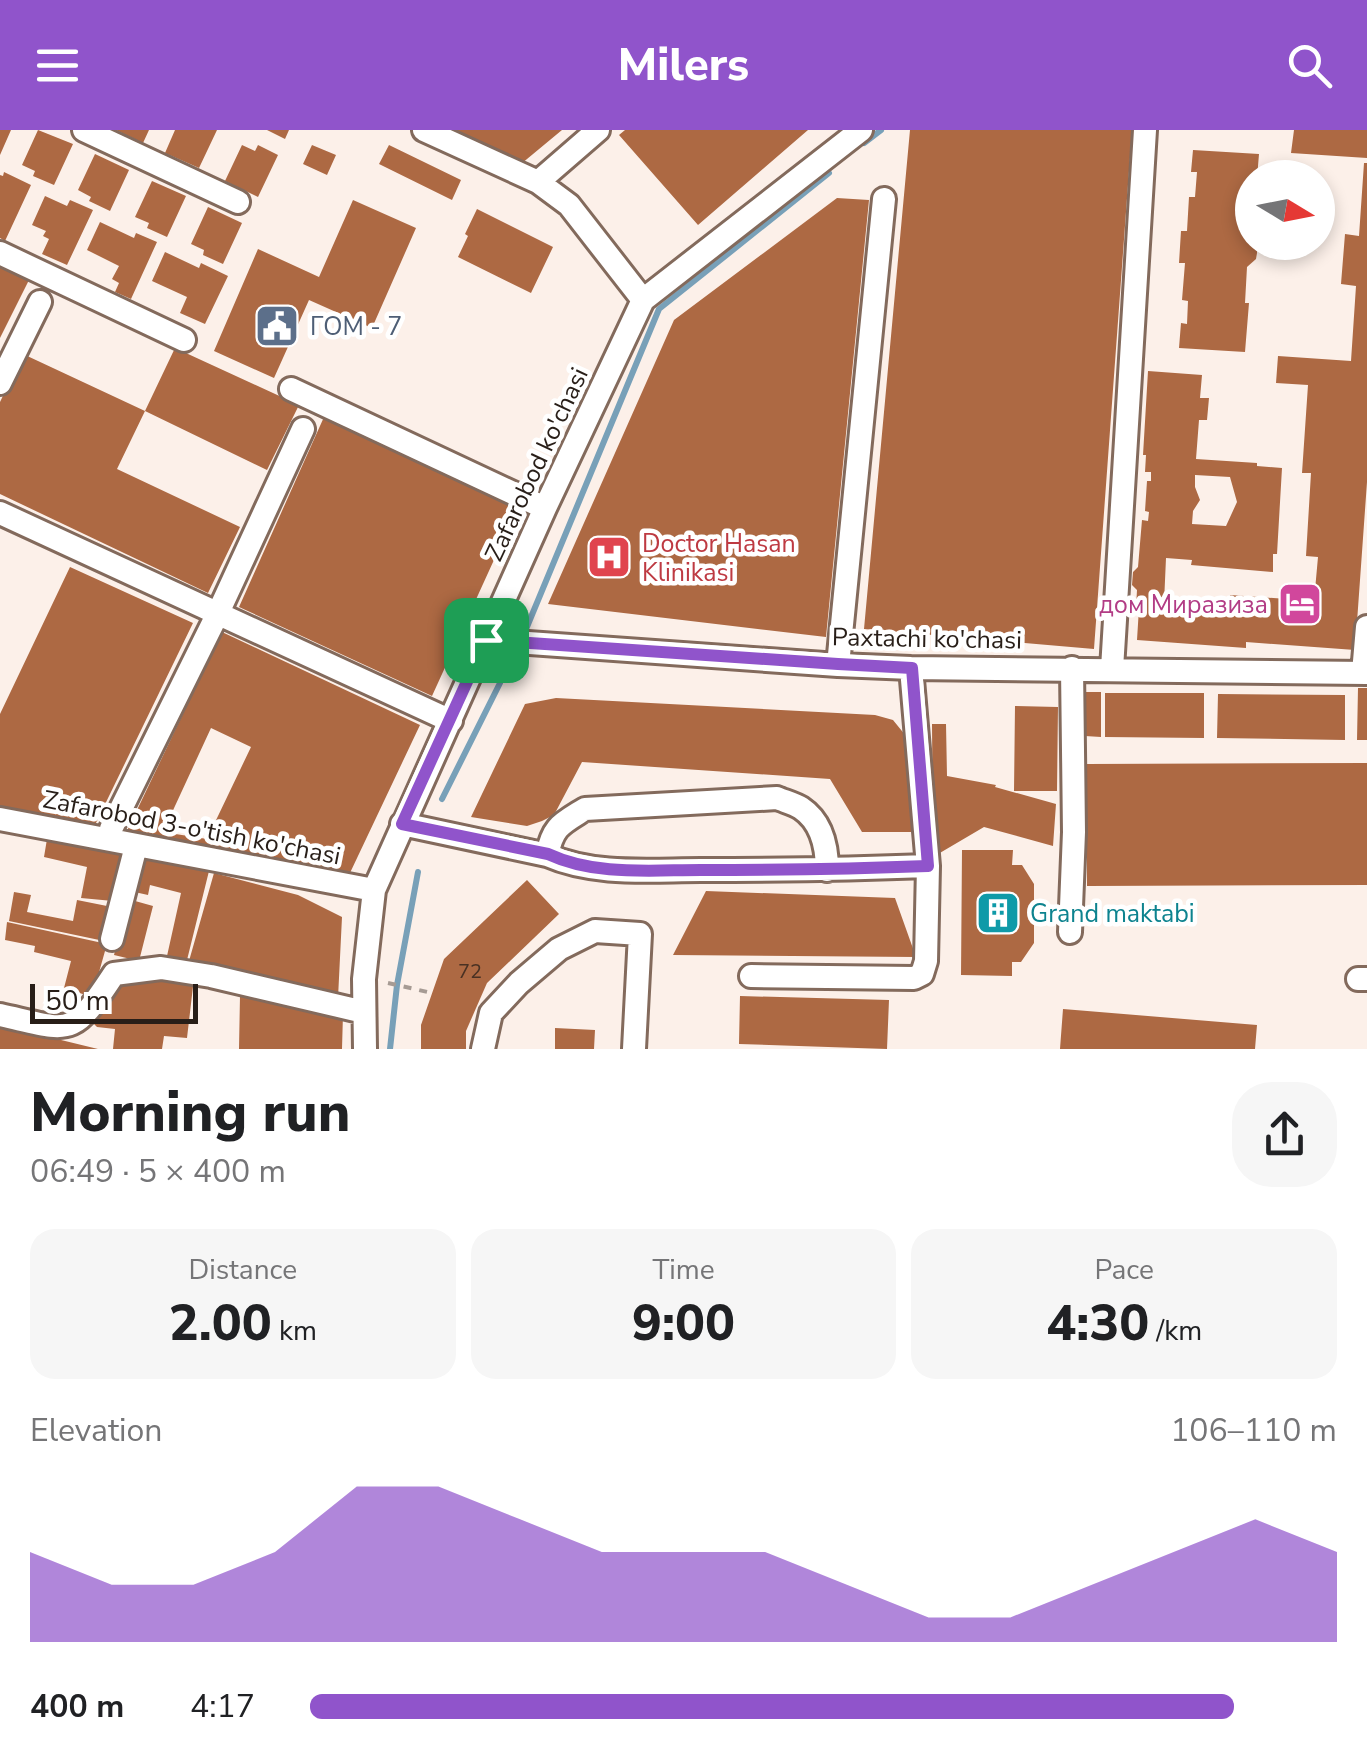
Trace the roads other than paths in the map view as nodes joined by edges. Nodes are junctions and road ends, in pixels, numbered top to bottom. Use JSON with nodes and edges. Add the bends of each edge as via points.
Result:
{"nodes":[{"id":1,"x":84,"y":130,"type":"edge"},
{"id":2,"x":424,"y":130,"type":"edge"},
{"id":3,"x":598,"y":130,"type":"edge"},
{"id":4,"x":861,"y":130,"type":"edge"},
{"id":5,"x":1145,"y":130,"type":"edge"},
{"id":6,"x":538,"y":182,"type":"junction"},
{"id":7,"x":884,"y":199,"type":"dead end"},
{"id":8,"x":238,"y":202,"type":"dead end"},
{"id":9,"x":0,"y":253,"type":"edge"},
{"id":10,"x":644,"y":300,"type":"junction"},
{"id":11,"x":40,"y":302,"type":"dead end"},
{"id":12,"x":184,"y":340,"type":"dead end"},
{"id":13,"x":0,"y":383,"type":"edge"},
{"id":14,"x":291,"y":389,"type":"dead end"},
{"id":15,"x":303,"y":428,"type":"dead end"},
{"id":16,"x":545,"y":508,"type":"junction"},
{"id":17,"x":0,"y":513,"type":"edge"},
{"id":18,"x":218,"y":613,"type":"junction"},
{"id":19,"x":1367,"y":627,"type":"edge"},
{"id":20,"x":486,"y":640,"type":"junction"},
{"id":21,"x":838,"y":664,"type":"junction"},
{"id":22,"x":912,"y":668,"type":"junction"},
{"id":23,"x":1072,"y":668,"type":"junction"},
{"id":24,"x":1112,"y":669,"type":"junction"},
{"id":25,"x":1365,"y":673,"type":"edge"},
{"id":26,"x":450,"y":721,"type":"junction"},
{"id":27,"x":0,"y":819,"type":"edge"},
{"id":28,"x":402,"y":824,"type":"junction"},
{"id":29,"x":111,"y":829,"type":"dead end"},
{"id":30,"x":136,"y":846,"type":"junction"},
{"id":31,"x":548,"y":854,"type":"junction"},
{"id":32,"x":928,"y":866,"type":"junction"},
{"id":33,"x":827,"y":870,"type":"junction"},
{"id":34,"x":374,"y":890,"type":"junction"},
{"id":35,"x":1070,"y":932,"type":"dead end"},
{"id":36,"x":112,"y":939,"type":"dead end"},
{"id":37,"x":751,"y":976,"type":"dead end"},
{"id":38,"x":364,"y":1012,"type":"junction"},
{"id":39,"x":0,"y":1015,"type":"edge"},
{"id":40,"x":365,"y":1049,"type":"edge"},
{"id":41,"x":483,"y":1049,"type":"edge"},
{"id":42,"x":634,"y":1049,"type":"edge"}],
"edges":[{"from":1,"to":8,"type":"street"},
{"from":2,"to":6,"type":"street"},
{"from":3,"to":6,"type":"street"},
{"from":4,"to":10,"type":"street","name":"Zafarobod ko'chasi"},
{"from":5,"to":24,"type":"street"},
{"from":6,"to":10,"type":"street","via":[[569,204]]},
{"from":7,"to":21,"type":"street"},
{"from":9,"to":12,"type":"street"},
{"from":10,"to":16,"type":"street","name":"Zafarobod ko'chasi"},
{"from":11,"to":13,"type":"street"},
{"from":14,"to":16,"type":"street"},
{"from":15,"to":18,"type":"street"},
{"from":16,"to":20,"type":"street","name":"Zafarobod ko'chasi"},
{"from":17,"to":18,"type":"street"},
{"from":18,"to":26,"type":"street"},
{"from":18,"to":29,"type":"street"},
{"from":19,"to":25,"type":"street"},
{"from":20,"to":21,"type":"street","name":"Paxtachi ko'chasi"},
{"from":20,"to":26,"type":"street","name":"Zafarobod ko'chasi"},
{"from":21,"to":22,"type":"street","name":"Paxtachi ko'chasi"},
{"from":22,"to":23,"type":"street","name":"Paxtachi ko'chasi"},
{"from":22,"to":32,"type":"street"},
{"from":23,"to":24,"type":"street","name":"Paxtachi ko'chasi"},
{"from":23,"to":35,"type":"street"},
{"from":24,"to":25,"type":"street","name":"Paxtachi ko'chasi"},
{"from":26,"to":28,"type":"street","name":"Zafarobod ko'chasi"},
{"from":27,"to":30,"type":"street","name":"Zafarobod 3-o'tish ko'chasi"},
{"from":28,"to":31,"type":"street"},
{"from":28,"to":34,"type":"street","name":"Zafarobod ko'chasi"},
{"from":30,"to":34,"type":"street","name":"Zafarobod 3-o'tish ko'chasi"},
{"from":30,"to":36,"type":"street"},
{"from":31,"to":33,"type":"street","via":[[604,870]]},
{"from":31,"to":33,"type":"street","via":[[562,822],[585,809],[777,798],[802,808],[819,829]]},
{"from":32,"to":33,"type":"street"},
{"from":32,"to":37,"type":"street","via":[[922,974]]},
{"from":34,"to":38,"type":"street","name":"Zafarobod ko'chasi"},
{"from":38,"to":39,"type":"street","via":[[161,968],[114,974],[92,1008],[68,1027]]},
{"from":38,"to":40,"type":"street","name":"Zafarobod ko'chasi"},
{"from":41,"to":42,"type":"street","via":[[492,1013],[519,984],[559,949],[595,930],[640,934]]}]}
